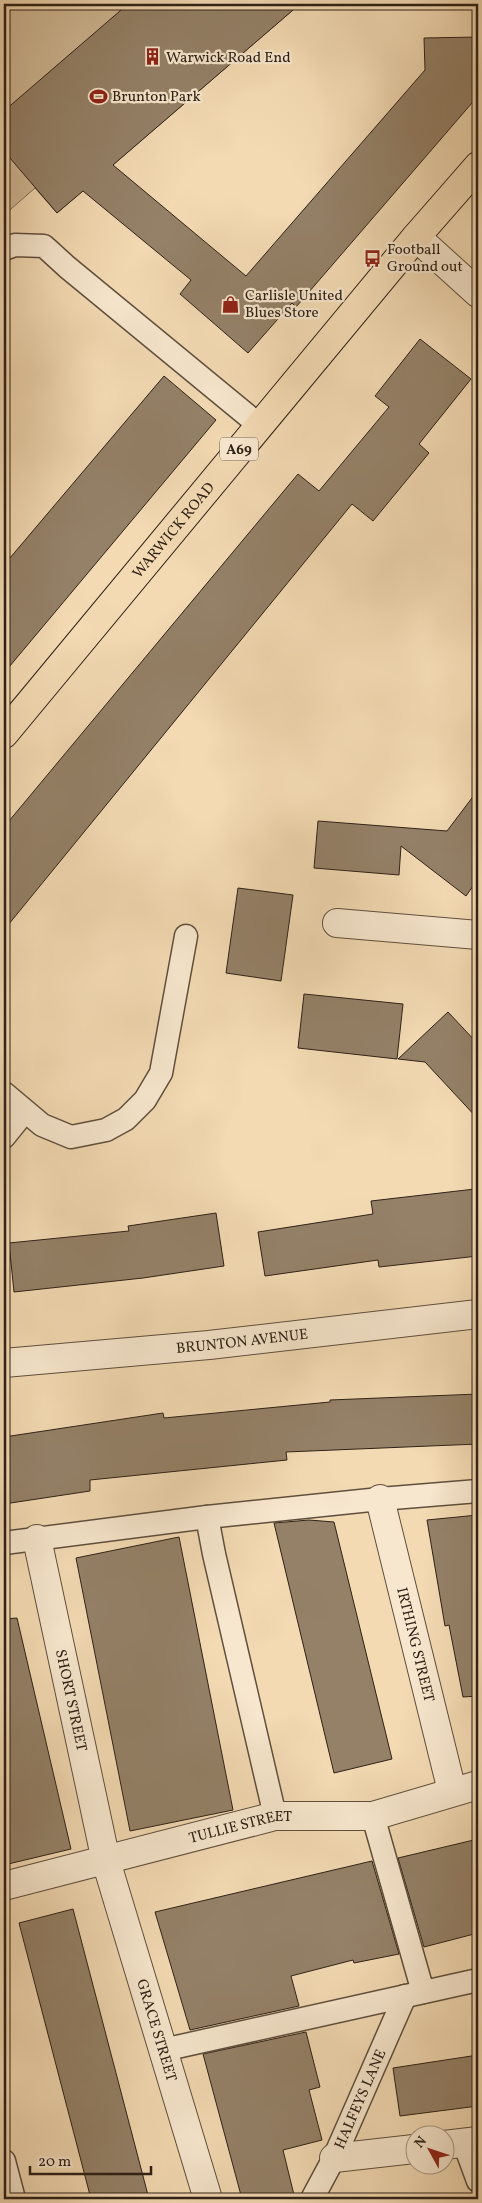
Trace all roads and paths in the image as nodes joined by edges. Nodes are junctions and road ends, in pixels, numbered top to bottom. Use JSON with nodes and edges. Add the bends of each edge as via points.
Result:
{"nodes":[{"id":1,"x":478,"y":166,"type":"edge"},
{"id":2,"x":416,"y":237,"type":"junction"},
{"id":3,"x":4,"y":249,"type":"edge"},
{"id":4,"x":478,"y":293,"type":"edge"},
{"id":5,"x":259,"y":425,"type":"junction"},
{"id":6,"x":4,"y":734,"type":"edge"},
{"id":7,"x":337,"y":922,"type":"dead end"},
{"id":8,"x":478,"y":935,"type":"edge"},
{"id":9,"x":186,"y":936,"type":"dead end"},
{"id":10,"x":4,"y":1093,"type":"edge"},
{"id":11,"x":25,"y":1111,"type":"junction"},
{"id":12,"x":4,"y":1137,"type":"edge"},
{"id":13,"x":478,"y":1314,"type":"edge"},
{"id":14,"x":4,"y":1363,"type":"edge"},
{"id":15,"x":478,"y":1491,"type":"edge"},
{"id":16,"x":380,"y":1499,"type":"junction"},
{"id":17,"x":207,"y":1517,"type":"junction"},
{"id":18,"x":37,"y":1539,"type":"junction"},
{"id":19,"x":4,"y":1543,"type":"edge"},
{"id":20,"x":478,"y":1785,"type":"edge"},
{"id":21,"x":452,"y":1791,"type":"junction"},
{"id":22,"x":275,"y":1816,"type":"junction"},
{"id":23,"x":373,"y":1816,"type":"junction"},
{"id":24,"x":106,"y":1861,"type":"junction"},
{"id":25,"x":4,"y":1886,"type":"edge"},
{"id":26,"x":478,"y":1980,"type":"edge"},
{"id":27,"x":414,"y":1994,"type":"junction"},
{"id":28,"x":164,"y":2050,"type":"junction"},
{"id":29,"x":462,"y":2143,"type":"edge"},
{"id":30,"x":404,"y":2150,"type":"edge"},
{"id":31,"x":334,"y":2158,"type":"junction"},
{"id":32,"x":4,"y":2161,"type":"edge"},
{"id":33,"x":478,"y":2181,"type":"edge"},
{"id":34,"x":14,"y":2199,"type":"edge"},
{"id":35,"x":208,"y":2199,"type":"edge"},
{"id":36,"x":312,"y":2199,"type":"edge"}],
"edges":[{"from":1,"to":2,"type":"main road","name":"WARWICK ROAD","number":"A69"},
{"from":2,"to":4,"type":"street"},
{"from":2,"to":5,"type":"main road","name":"WARWICK ROAD","number":"A69"},
{"from":3,"to":5,"type":"lane","via":[[15,245],[44,246]]},
{"from":5,"to":6,"type":"main road","name":"WARWICK ROAD","number":"A69"},
{"from":7,"to":8,"type":"street"},
{"from":9,"to":11,"type":"lane","via":[[161,1073],[145,1100],[126,1119],[106,1130],[71,1138],[42,1125]]},
{"from":10,"to":11,"type":"lane"},
{"from":11,"to":12,"type":"lane"},
{"from":13,"to":14,"type":"street","name":"BRUNTON AVENUE","via":[[209,1345]]},
{"from":15,"to":16,"type":"lane"},
{"from":16,"to":17,"type":"lane"},
{"from":16,"to":21,"type":"street","name":"IRTHING STREET"},
{"from":17,"to":18,"type":"lane"},
{"from":17,"to":22,"type":"lane"},
{"from":18,"to":19,"type":"lane"},
{"from":18,"to":24,"type":"street","name":"SHORT STREET"},
{"from":20,"to":21,"type":"street","name":"TULLIE STREET"},
{"from":21,"to":23,"type":"street","name":"TULLIE STREET"},
{"from":22,"to":23,"type":"street","name":"TULLIE STREET"},
{"from":22,"to":24,"type":"street","name":"TULLIE STREET"},
{"from":23,"to":27,"type":"lane"},
{"from":24,"to":25,"type":"street","name":"TULLIE STREET"},
{"from":24,"to":28,"type":"street","name":"GRACE STREET"},
{"from":26,"to":27,"type":"lane"},
{"from":27,"to":28,"type":"lane"},
{"from":27,"to":31,"type":"lane","name":"HALFEYS LANE"},
{"from":28,"to":35,"type":"street","name":"GRACE STREET"},
{"from":29,"to":33,"type":"lane"},
{"from":30,"to":31,"type":"street"},
{"from":31,"to":36,"type":"lane","name":"HALFEYS LANE"},
{"from":32,"to":34,"type":"lane"}]}
